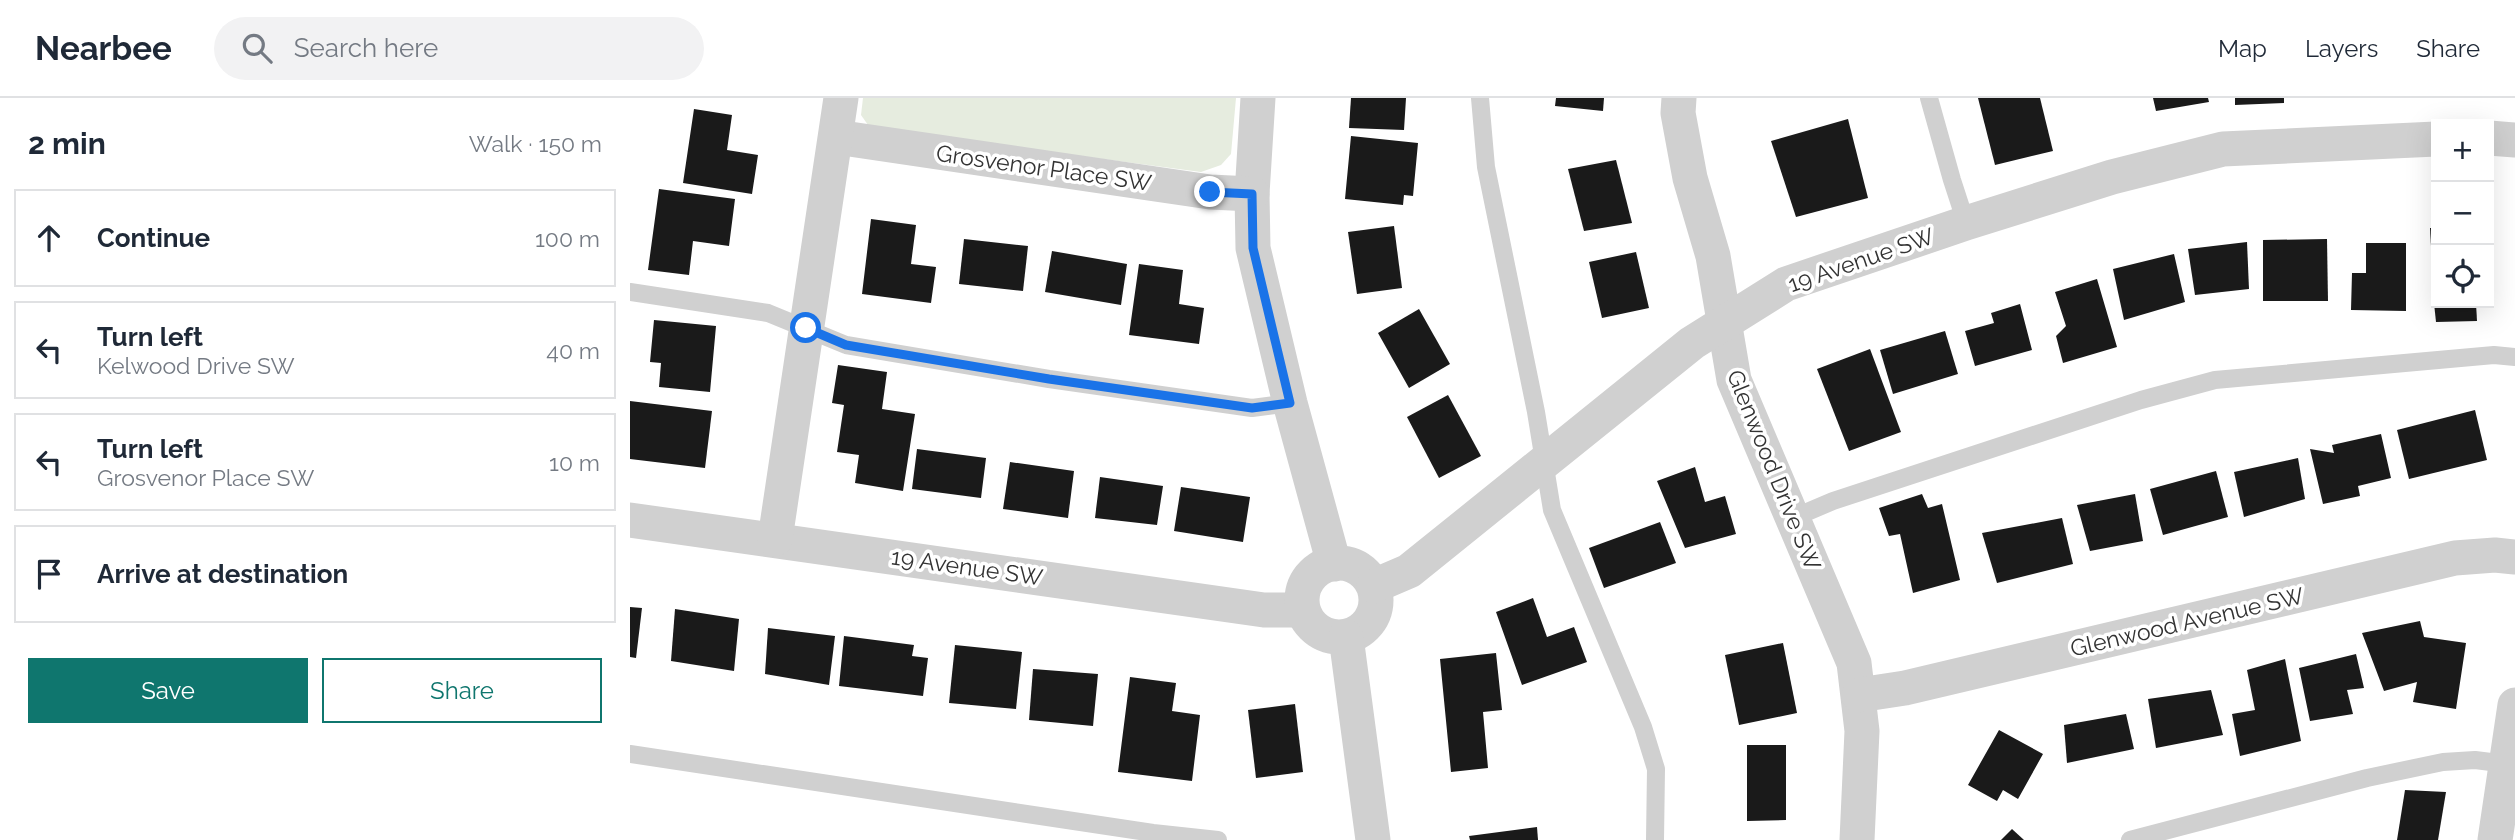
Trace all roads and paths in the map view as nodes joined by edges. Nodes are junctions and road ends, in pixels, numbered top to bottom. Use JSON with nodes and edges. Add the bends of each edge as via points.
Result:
{"nodes":[{"id":1,"x":841,"y":98,"type":"edge"},
{"id":2,"x":1258,"y":98,"type":"edge"},
{"id":3,"x":1480,"y":98,"type":"edge"},
{"id":4,"x":1679,"y":98,"type":"edge"},
{"id":5,"x":1929,"y":98,"type":"edge"},
{"id":6,"x":836,"y":138,"type":"junction"},
{"id":7,"x":2494,"y":138,"type":"edge"},
{"id":8,"x":2431,"y":139,"type":"edge"},
{"id":9,"x":2515,"y":140,"type":"edge"},
{"id":10,"x":1252,"y":194,"type":"junction"},
{"id":11,"x":1966,"y":223,"type":"junction"},
{"id":12,"x":630,"y":292,"type":"edge"},
{"id":13,"x":1723,"y":323,"type":"junction"},
{"id":14,"x":806,"y":328,"type":"junction"},
{"id":15,"x":2515,"y":357,"type":"edge"},
{"id":16,"x":1290,"y":403,"type":"junction"},
{"id":17,"x":1544,"y":461,"type":"junction"},
{"id":18,"x":1793,"y":518,"type":"junction"},
{"id":19,"x":630,"y":520,"type":"edge"},
{"id":20,"x":775,"y":539,"type":"junction"},
{"id":21,"x":2515,"y":557,"type":"edge"},
{"id":22,"x":1334,"y":564,"type":"junction"},
{"id":23,"x":1374,"y":586,"type":"junction"},
{"id":24,"x":1303,"y":610,"type":"junction"},
{"id":25,"x":1346,"y":636,"type":"junction"},
{"id":26,"x":1858,"y":695,"type":"junction"},
{"id":27,"x":2515,"y":705,"type":"edge"},
{"id":28,"x":630,"y":754,"type":"edge"},
{"id":29,"x":2507,"y":764,"type":"junction"},
{"id":30,"x":1152,"y":836,"type":"edge"},
{"id":31,"x":1218,"y":840,"type":"edge"},
{"id":32,"x":1373,"y":840,"type":"edge"},
{"id":33,"x":1655,"y":840,"type":"edge"},
{"id":34,"x":1857,"y":840,"type":"edge"},
{"id":35,"x":2130,"y":840,"type":"edge"},
{"id":36,"x":2496,"y":840,"type":"edge"}],
"edges":[{"from":1,"to":6,"type":"street"},
{"from":2,"to":10,"type":"street"},
{"from":3,"to":17,"type":"lane","via":[[1486,167]]},
{"from":4,"to":13,"type":"street","name":"Glenwood Drive SW","via":[[1690,178],[1713,256]]},
{"from":5,"to":11,"type":"lane"},
{"from":6,"to":10,"type":"street","name":"Grosvenor Place SW","via":[[1210,192]]},
{"from":6,"to":14,"type":"street"},
{"from":7,"to":9,"type":"street"},
{"from":8,"to":11,"type":"street","name":"19 Avenue SW","via":[[2223,149],[2112,177]]},
{"from":10,"to":16,"type":"street","via":[[1253,248]]},
{"from":11,"to":13,"type":"street","name":"19 Avenue SW","via":[[1786,285]]},
{"from":12,"to":14,"type":"lane","via":[[768,313]]},
{"from":13,"to":17,"type":"street","name":"19 Avenue SW"},
{"from":13,"to":18,"type":"street","name":"Glenwood Drive SW","via":[[1734,380]]},
{"from":14,"to":16,"type":"lane","via":[[846,345],[1049,379],[1252,408]]},
{"from":14,"to":20,"type":"street"},
{"from":15,"to":18,"type":"lane","via":[[2494,355],[2216,380],[2141,400]]},
{"from":16,"to":22,"type":"street"},
{"from":17,"to":23,"type":"street","name":"19 Avenue SW","via":[[1409,571]]},
{"from":17,"to":33,"type":"lane","via":[[1552,510],[1643,727],[1656,769]]},
{"from":18,"to":26,"type":"street","name":"Glenwood Drive SW","via":[[1854,663]]},
{"from":19,"to":20,"type":"street","name":"19 Avenue SW"},
{"from":20,"to":24,"type":"street","name":"19 Avenue SW","via":[[1264,610]]},
{"from":21,"to":26,"type":"street","name":"Glenwood Avenue SW","via":[[2455,558],[1905,688]]},
{"from":22,"to":23,"type":"street","via":[[1358,568]]},
{"from":22,"to":24,"type":"street","via":[[1315,572],[1304,590]]},
{"from":23,"to":25,"type":"street","via":[[1372,619],[1361,631]]},
{"from":24,"to":25,"type":"street","via":[[1324,635]]},
{"from":25,"to":32,"type":"street"},
{"from":26,"to":34,"type":"street","name":"Glenwood Drive SW","via":[[1862,731]]},
{"from":27,"to":29,"type":"street"},
{"from":28,"to":30,"type":"lane"},
{"from":29,"to":35,"type":"lane","via":[[2443,762]]},
{"from":29,"to":36,"type":"street"},
{"from":30,"to":31,"type":"lane"}]}
